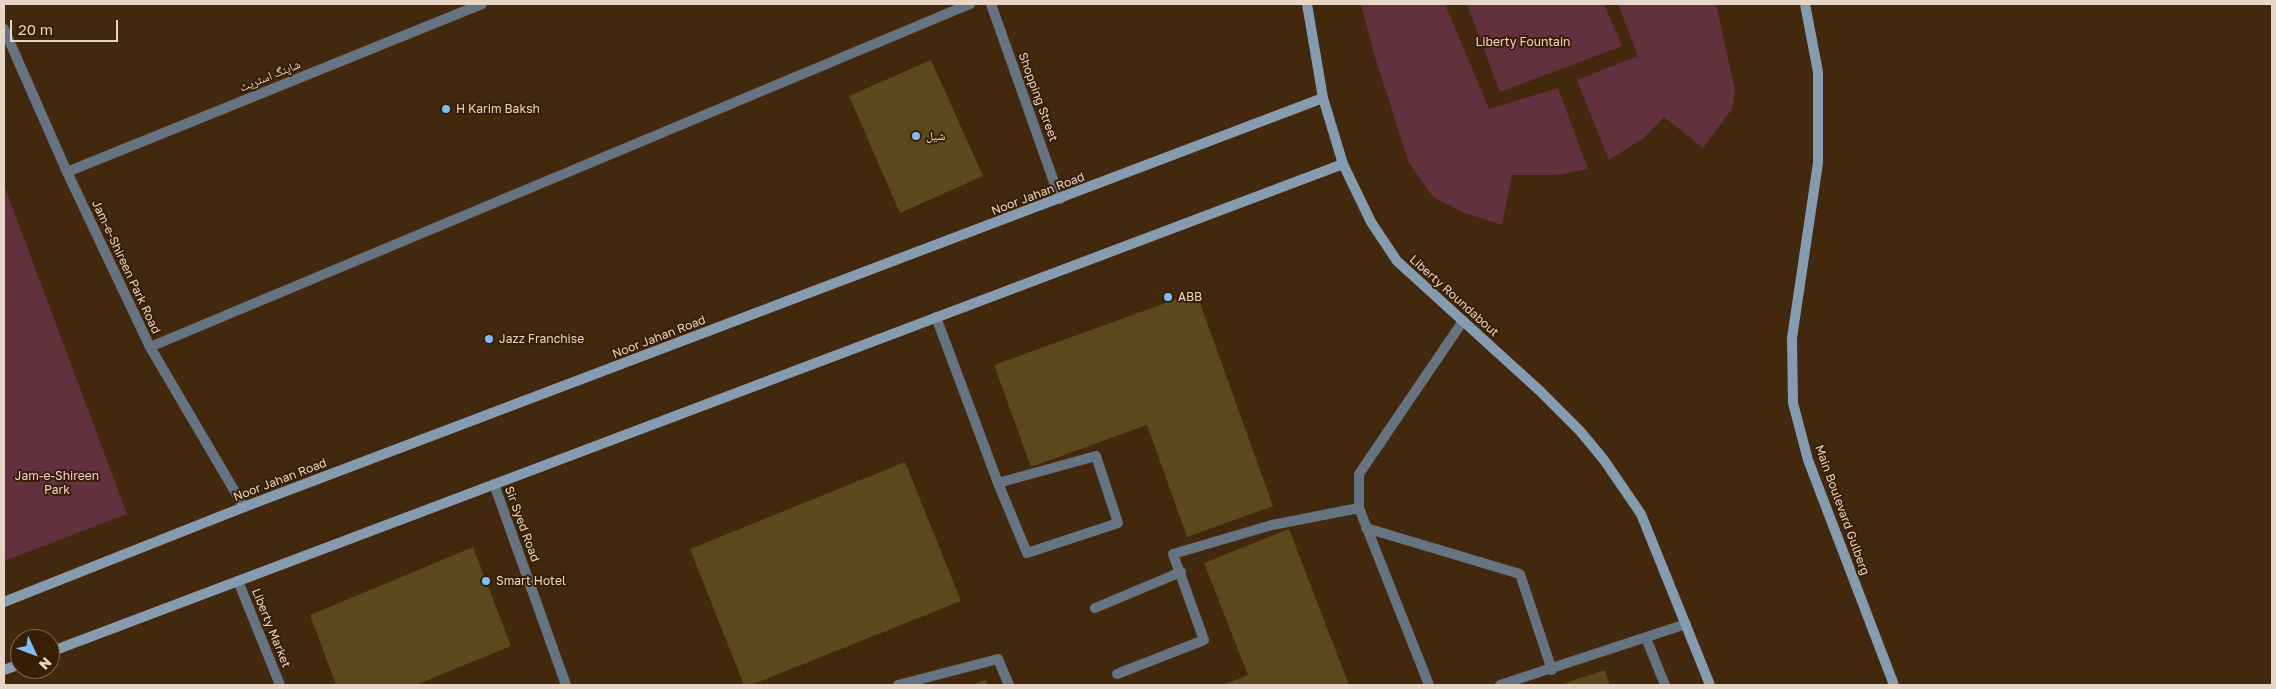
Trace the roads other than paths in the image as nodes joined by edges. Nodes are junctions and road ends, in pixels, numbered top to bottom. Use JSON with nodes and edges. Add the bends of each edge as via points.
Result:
{"nodes":[{"id":1,"x":482,"y":4,"type":"edge"},
{"id":2,"x":970,"y":4,"type":"edge"},
{"id":3,"x":991,"y":4,"type":"edge"},
{"id":4,"x":1307,"y":4,"type":"edge"},
{"id":5,"x":1805,"y":4,"type":"edge"},
{"id":6,"x":4,"y":29,"type":"edge"},
{"id":7,"x":1324,"y":98,"type":"junction"},
{"id":8,"x":1342,"y":164,"type":"junction"},
{"id":9,"x":67,"y":172,"type":"junction"},
{"id":10,"x":1060,"y":199,"type":"junction"},
{"id":11,"x":936,"y":317,"type":"junction"},
{"id":12,"x":1463,"y":321,"type":"junction"},
{"id":13,"x":150,"y":347,"type":"junction"},
{"id":14,"x":998,"y":483,"type":"junction"},
{"id":15,"x":494,"y":484,"type":"junction"},
{"id":16,"x":244,"y":507,"type":"junction"},
{"id":17,"x":1359,"y":508,"type":"junction"},
{"id":18,"x":1366,"y":528,"type":"junction"},
{"id":19,"x":1180,"y":572,"type":"junction"},
{"id":20,"x":238,"y":581,"type":"junction"},
{"id":21,"x":4,"y":602,"type":"edge"},
{"id":22,"x":1095,"y":608,"type":"dead end"},
{"id":23,"x":1686,"y":624,"type":"junction"},
{"id":24,"x":1646,"y":638,"type":"junction"},
{"id":25,"x":60,"y":648,"type":"edge"},
{"id":26,"x":1552,"y":670,"type":"junction"},
{"id":27,"x":1117,"y":674,"type":"dead end"},
{"id":28,"x":280,"y":685,"type":"edge"},
{"id":29,"x":566,"y":685,"type":"edge"},
{"id":30,"x":898,"y":685,"type":"edge"},
{"id":31,"x":1009,"y":685,"type":"edge"},
{"id":32,"x":1429,"y":685,"type":"edge"},
{"id":33,"x":1500,"y":685,"type":"edge"},
{"id":34,"x":1665,"y":685,"type":"edge"},
{"id":35,"x":1710,"y":685,"type":"edge"},
{"id":36,"x":1894,"y":685,"type":"edge"}],
"edges":[{"from":1,"to":9,"type":"street","name":"شاپنگ اسٹریٹ"},
{"from":2,"to":13,"type":"street"},
{"from":3,"to":10,"type":"street","name":"Shopping Street"},
{"from":4,"to":7,"type":"street","name":"Liberty Roundabout"},
{"from":5,"to":36,"type":"street","name":"Main Boulevard Gulberg","via":[[1818,72],[1818,163],[1792,338],[1793,403],[1808,460]]},
{"from":6,"to":9,"type":"street","name":"Jam-e-Shireen Park Road"},
{"from":7,"to":8,"type":"street","name":"Liberty Roundabout"},
{"from":7,"to":10,"type":"street","name":"Noor Jahan Road"},
{"from":8,"to":11,"type":"street"},
{"from":8,"to":12,"type":"street","name":"Liberty Roundabout","via":[[1371,222],[1397,261]]},
{"from":9,"to":13,"type":"street","name":"Jam-e-Shireen Park Road"},
{"from":10,"to":16,"type":"street","name":"Noor Jahan Road"},
{"from":11,"to":14,"type":"street"},
{"from":11,"to":15,"type":"street"},
{"from":12,"to":17,"type":"street","via":[[1359,474]]},
{"from":12,"to":23,"type":"street","name":"Liberty Roundabout","via":[[1580,431],[1604,460],[1641,514]]},
{"from":13,"to":16,"type":"street","name":"Jam-e-Shireen Park Road"},
{"from":14,"to":14,"type":"street","via":[[1027,553],[1118,523],[1096,456]]},
{"from":15,"to":20,"type":"street"},
{"from":15,"to":29,"type":"street","name":"Sir Syed Road"},
{"from":16,"to":21,"type":"street","name":"Noor Jahan Road"},
{"from":17,"to":18,"type":"street"},
{"from":17,"to":19,"type":"street","via":[[1272,525],[1173,554]]},
{"from":18,"to":26,"type":"street","via":[[1520,574]]},
{"from":18,"to":32,"type":"street"},
{"from":19,"to":22,"type":"street"},
{"from":19,"to":27,"type":"street","via":[[1204,640]]},
{"from":20,"to":25,"type":"street"},
{"from":20,"to":28,"type":"street","name":"Liberty Market"},
{"from":23,"to":24,"type":"street"},
{"from":23,"to":35,"type":"street"},
{"from":24,"to":26,"type":"street"},
{"from":24,"to":34,"type":"street"},
{"from":26,"to":33,"type":"street"},
{"from":30,"to":31,"type":"street","via":[[998,659]]}]}
